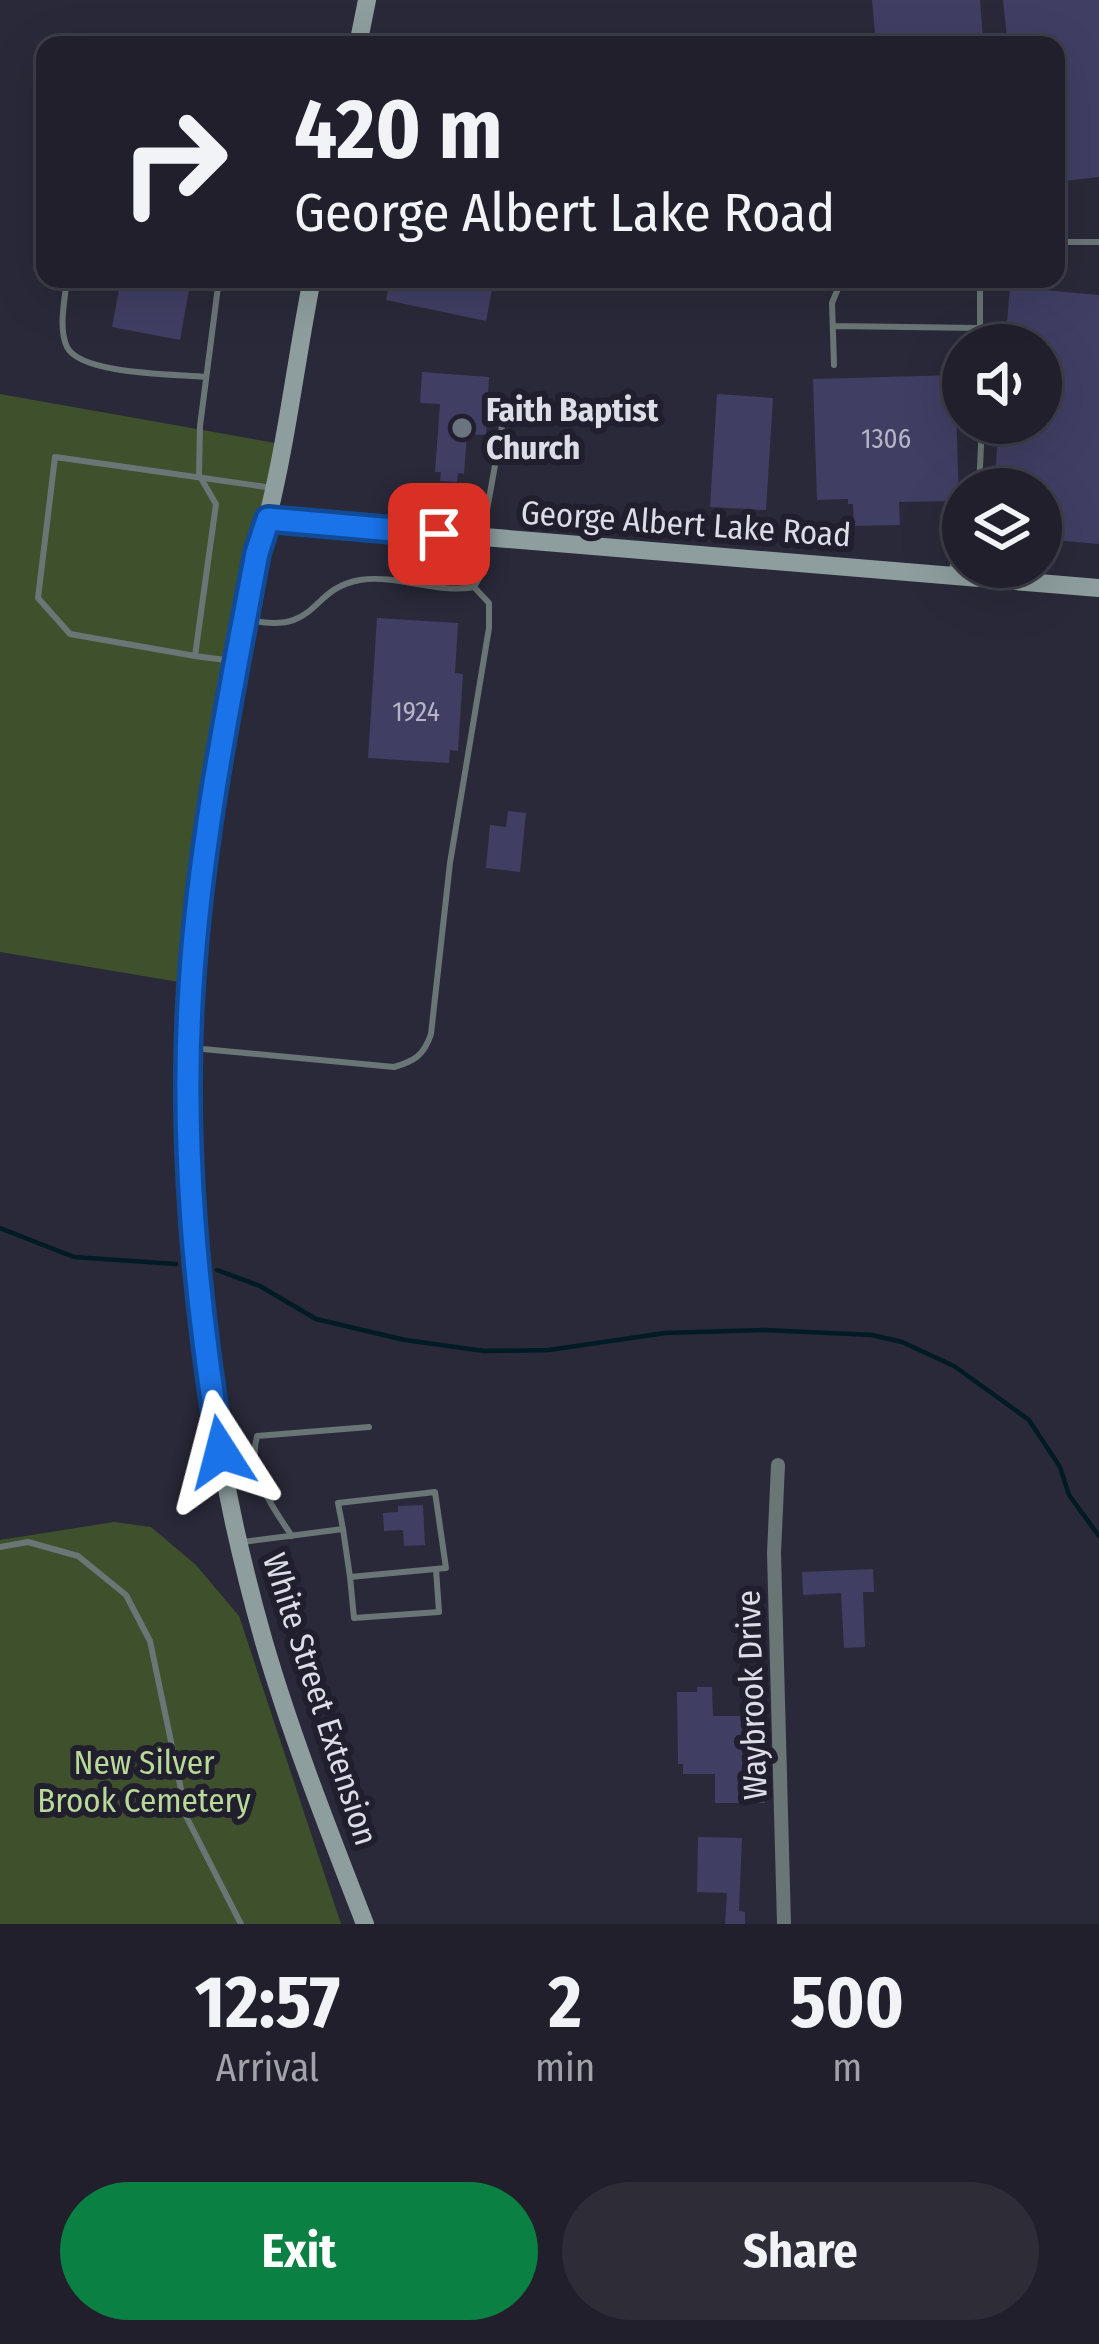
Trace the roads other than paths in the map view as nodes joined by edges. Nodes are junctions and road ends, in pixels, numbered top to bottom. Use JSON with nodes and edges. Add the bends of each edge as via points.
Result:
{"nodes":[{"id":1,"x":367,"y":0,"type":"edge"},
{"id":2,"x":360,"y":36,"type":"edge"},
{"id":3,"x":1065,"y":242,"type":"edge"},
{"id":4,"x":1099,"y":242,"type":"edge"},
{"id":5,"x":66,"y":288,"type":"edge"},
{"id":6,"x":218,"y":288,"type":"edge"},
{"id":7,"x":310,"y":288,"type":"edge"},
{"id":8,"x":838,"y":288,"type":"edge"},
{"id":9,"x":980,"y":288,"type":"edge"},
{"id":10,"x":980,"y":324,"type":"edge"},
{"id":11,"x":834,"y":326,"type":"junction"},
{"id":12,"x":942,"y":327,"type":"edge"},
{"id":13,"x":834,"y":365,"type":"dead end"},
{"id":14,"x":206,"y":376,"type":"junction"},
{"id":15,"x":504,"y":415,"type":"dead end"},
{"id":16,"x":199,"y":475,"type":"junction"},
{"id":17,"x":273,"y":488,"type":"junction"},
{"id":18,"x":268,"y":519,"type":"junction"},
{"id":19,"x":482,"y":538,"type":"junction"},
{"id":20,"x":942,"y":573,"type":"edge"},
{"id":21,"x":1062,"y":585,"type":"edge"},
{"id":22,"x":474,"y":586,"type":"junction"},
{"id":23,"x":1099,"y":588,"type":"edge"},
{"id":24,"x":245,"y":619,"type":"junction"},
{"id":25,"x":195,"y":656,"type":"junction"},
{"id":26,"x":237,"y":662,"type":"junction"},
{"id":27,"x":189,"y":1048,"type":"junction"},
{"id":28,"x":369,"y":1427,"type":"dead end"},
{"id":29,"x":778,"y":1465,"type":"dead end"},
{"id":30,"x":343,"y":1529,"type":"junction"},
{"id":31,"x":292,"y":1536,"type":"junction"},
{"id":32,"x":239,"y":1543,"type":"junction"},
{"id":33,"x":0,"y":1547,"type":"edge"},
{"id":34,"x":436,"y":1569,"type":"junction"},
{"id":35,"x":350,"y":1577,"type":"junction"},
{"id":36,"x":241,"y":1924,"type":"edge"},
{"id":37,"x":365,"y":1924,"type":"edge"},
{"id":38,"x":784,"y":1924,"type":"edge"}],
"edges":[{"from":1,"to":2,"type":"street"},
{"from":3,"to":4,"type":"lane"},
{"from":5,"to":14,"type":"lane","via":[[68,347],[81,361]]},
{"from":6,"to":14,"type":"lane"},
{"from":7,"to":17,"type":"street","name":"White Street Extension"},
{"from":8,"to":11,"type":"lane"},
{"from":9,"to":10,"type":"lane"},
{"from":11,"to":12,"type":"lane"},
{"from":11,"to":13,"type":"lane"},
{"from":14,"to":16,"type":"lane"},
{"from":15,"to":19,"type":"lane"},
{"from":16,"to":17,"type":"lane"},
{"from":16,"to":25,"type":"lane","via":[[216,504]]},
{"from":16,"to":25,"type":"lane","via":[[56,457],[38,598],[70,634]]},
{"from":17,"to":18,"type":"street","name":"White Street Extension"},
{"from":18,"to":19,"type":"street","name":"George Albert Lake Road"},
{"from":18,"to":24,"type":"street","name":"White Street Extension"},
{"from":19,"to":20,"type":"street","name":"George Albert Lake Road"},
{"from":19,"to":22,"type":"lane","via":[[485,568]]},
{"from":21,"to":23,"type":"street","name":"George Albert Lake Road"},
{"from":22,"to":24,"type":"lane","via":[[364,579],[282,626]]},
{"from":22,"to":27,"type":"lane","via":[[489,603],[489,628],[426,1050],[394,1067]]},
{"from":24,"to":26,"type":"street","name":"White Street Extension"},
{"from":25,"to":26,"type":"lane"},
{"from":26,"to":27,"type":"street","name":"White Street Extension","via":[[202,884]]},
{"from":27,"to":32,"type":"street","name":"White Street Extension","via":[[196,1268]]},
{"from":28,"to":31,"type":"lane","via":[[257,1436],[253,1452],[268,1501]]},
{"from":29,"to":38,"type":"street","name":"Waybrook Drive"},
{"from":30,"to":31,"type":"lane"},
{"from":30,"to":34,"type":"lane","via":[[338,1503],[435,1492],[446,1568]]},
{"from":30,"to":35,"type":"lane"},
{"from":31,"to":32,"type":"lane"},
{"from":32,"to":37,"type":"street","name":"White Street Extension","via":[[280,1695]]},
{"from":33,"to":36,"type":"lane","via":[[28,1542],[78,1556],[126,1595],[150,1641],[187,1818]]},
{"from":34,"to":35,"type":"lane"},
{"from":34,"to":35,"type":"lane","via":[[440,1612],[354,1618]]}]}
